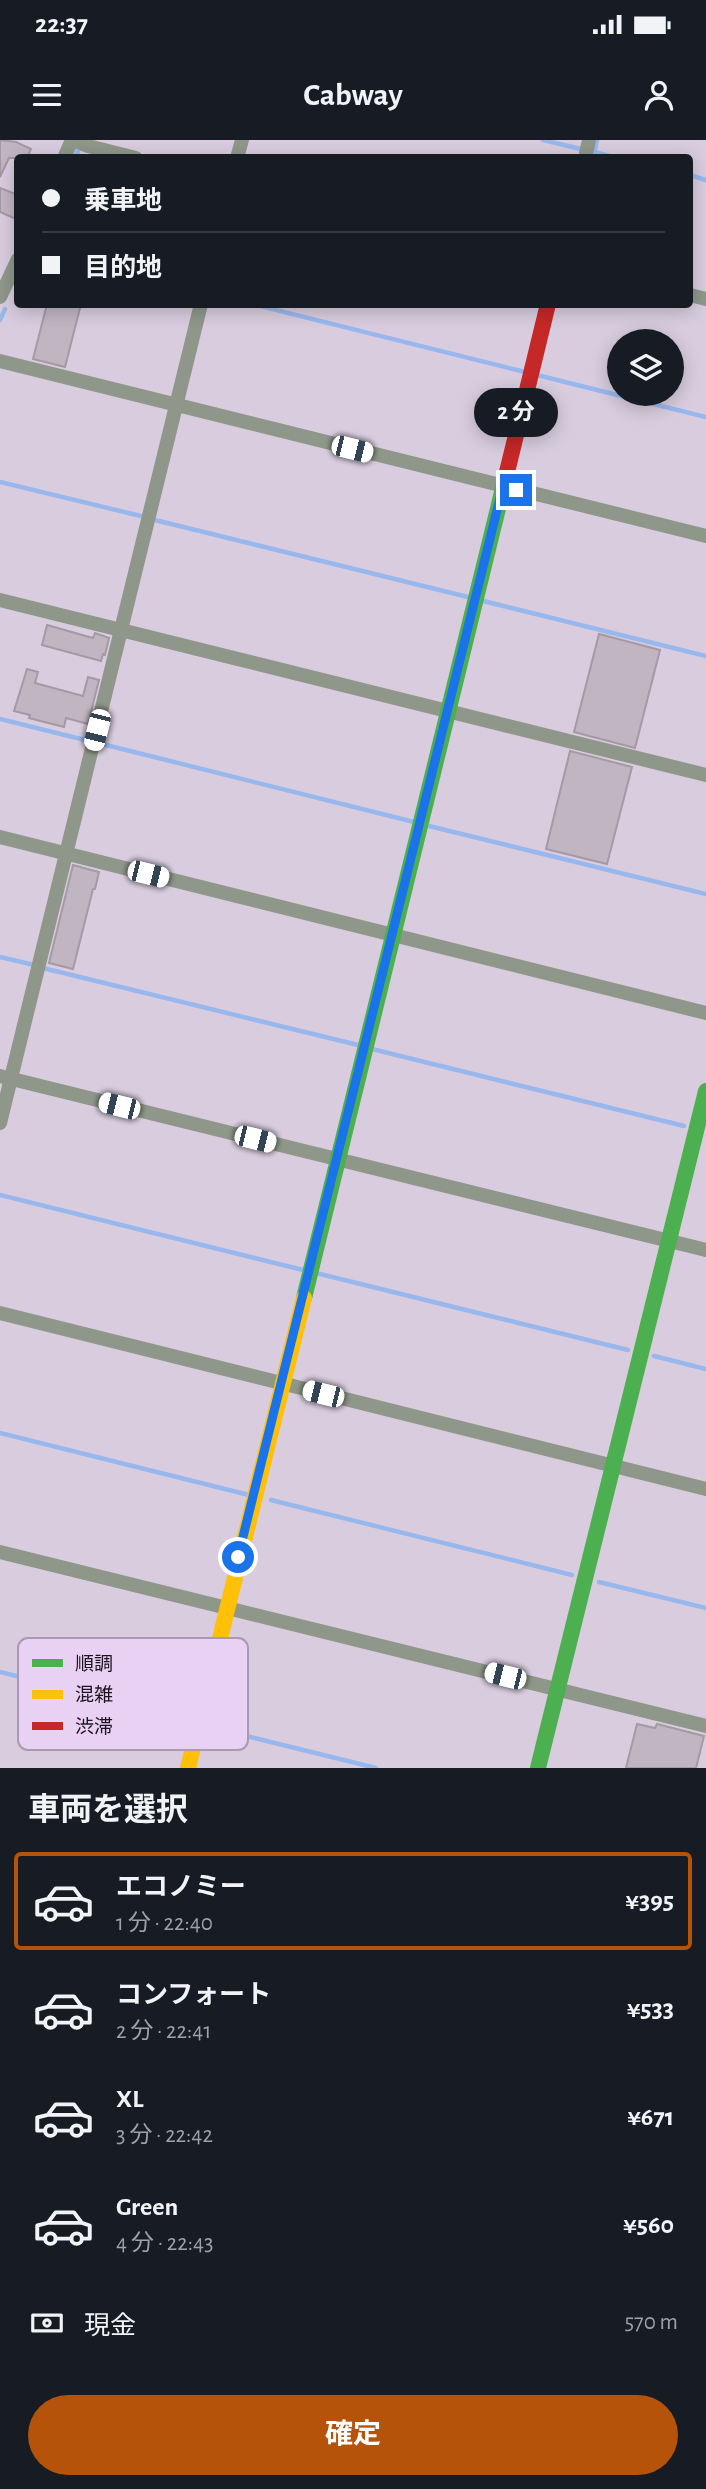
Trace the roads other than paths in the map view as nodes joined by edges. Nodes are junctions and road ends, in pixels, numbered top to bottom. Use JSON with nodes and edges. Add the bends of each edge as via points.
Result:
{"nodes":[{"id":1,"x":77,"y":142,"type":"edge"},
{"id":2,"x":121,"y":154,"type":"edge"},
{"id":3,"x":14,"y":267,"type":"edge"},
{"id":4,"x":0,"y":297,"type":"edge"},
{"id":5,"x":200,"y":308,"type":"edge"},
{"id":6,"x":547,"y":308,"type":"edge"},
{"id":7,"x":0,"y":361,"type":"edge"},
{"id":8,"x":176,"y":405,"type":"junction"},
{"id":9,"x":509,"y":488,"type":"junction"},
{"id":10,"x":706,"y":536,"type":"edge"},
{"id":11,"x":0,"y":600,"type":"edge"},
{"id":12,"x":121,"y":630,"type":"junction"},
{"id":13,"x":453,"y":712,"type":"junction"},
{"id":14,"x":706,"y":775,"type":"edge"},
{"id":15,"x":0,"y":837,"type":"edge"},
{"id":16,"x":66,"y":854,"type":"junction"},
{"id":17,"x":398,"y":936,"type":"junction"},
{"id":18,"x":706,"y":1013,"type":"edge"},
{"id":19,"x":6,"y":1077,"type":"edge"},
{"id":20,"x":706,"y":1091,"type":"edge"},
{"id":21,"x":0,"y":1123,"type":"edge"},
{"id":22,"x":342,"y":1161,"type":"junction"},
{"id":23,"x":669,"y":1241,"type":"junction"},
{"id":24,"x":706,"y":1250,"type":"edge"},
{"id":25,"x":0,"y":1313,"type":"edge"},
{"id":26,"x":287,"y":1385,"type":"junction"},
{"id":27,"x":613,"y":1466,"type":"junction"},
{"id":28,"x":706,"y":1489,"type":"edge"},
{"id":29,"x":0,"y":1552,"type":"edge"},
{"id":30,"x":232,"y":1609,"type":"junction"},
{"id":31,"x":224,"y":1638,"type":"edge"},
{"id":32,"x":558,"y":1689,"type":"junction"},
{"id":33,"x":706,"y":1726,"type":"edge"},
{"id":34,"x":193,"y":1750,"type":"edge"},
{"id":35,"x":188,"y":1768,"type":"edge"},
{"id":36,"x":538,"y":1768,"type":"edge"}],
"edges":[{"from":1,"to":2,"type":"street"},
{"from":3,"to":4,"type":"street"},
{"from":5,"to":8,"type":"street"},
{"from":6,"to":9,"type":"street"},
{"from":7,"to":8,"type":"street"},
{"from":8,"to":9,"type":"street"},
{"from":8,"to":12,"type":"street"},
{"from":9,"to":10,"type":"street"},
{"from":9,"to":13,"type":"street"},
{"from":11,"to":12,"type":"street"},
{"from":12,"to":13,"type":"street"},
{"from":12,"to":16,"type":"street"},
{"from":13,"to":14,"type":"street"},
{"from":13,"to":17,"type":"street"},
{"from":15,"to":16,"type":"street"},
{"from":16,"to":17,"type":"street"},
{"from":16,"to":19,"type":"street"},
{"from":17,"to":18,"type":"street"},
{"from":17,"to":22,"type":"street"},
{"from":19,"to":21,"type":"street"},
{"from":19,"to":22,"type":"street"},
{"from":20,"to":23,"type":"street"},
{"from":22,"to":23,"type":"street"},
{"from":22,"to":26,"type":"street"},
{"from":23,"to":24,"type":"street"},
{"from":23,"to":27,"type":"street"},
{"from":25,"to":26,"type":"street"},
{"from":26,"to":27,"type":"street"},
{"from":26,"to":30,"type":"street"},
{"from":27,"to":28,"type":"street"},
{"from":27,"to":32,"type":"street"},
{"from":29,"to":30,"type":"street"},
{"from":30,"to":31,"type":"street"},
{"from":30,"to":32,"type":"street"},
{"from":32,"to":33,"type":"street"},
{"from":32,"to":36,"type":"street"},
{"from":34,"to":35,"type":"street"}]}
